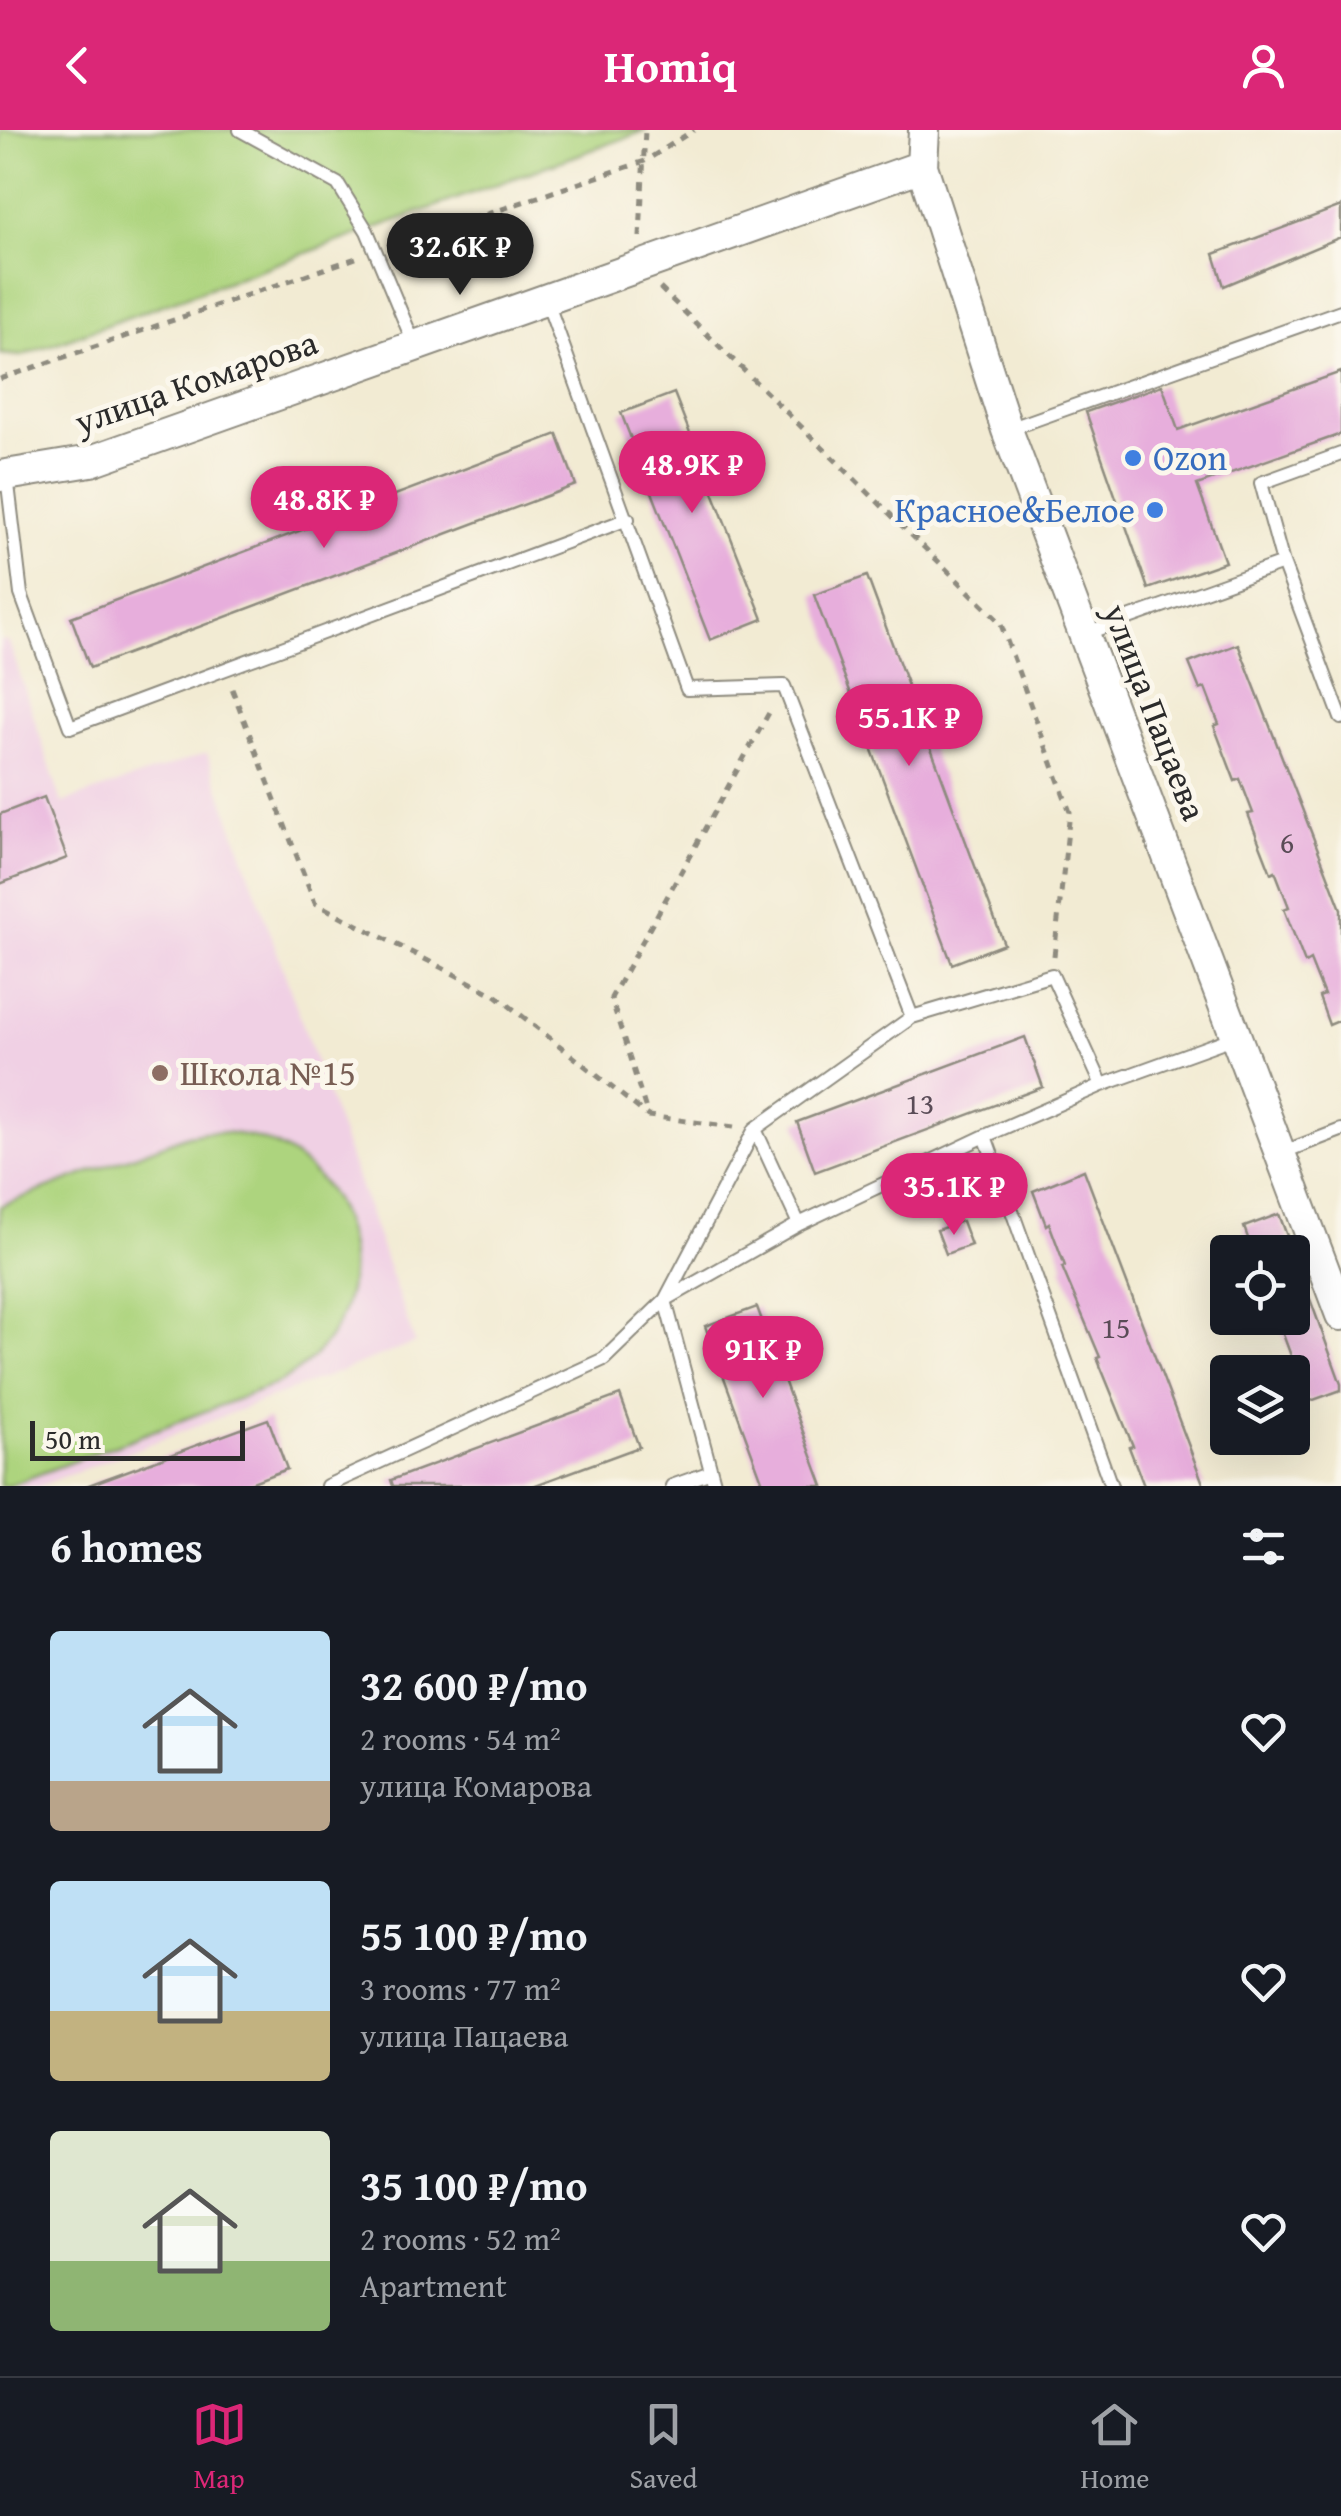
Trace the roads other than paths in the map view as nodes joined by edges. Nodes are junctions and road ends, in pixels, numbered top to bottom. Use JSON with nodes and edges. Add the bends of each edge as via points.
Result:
{"nodes":[{"id":1,"x":240,"y":130,"type":"edge"},
{"id":2,"x":924,"y":130,"type":"edge"},
{"id":3,"x":922,"y":166,"type":"junction"},
{"id":4,"x":546,"y":299,"type":"junction"},
{"id":5,"x":1341,"y":311,"type":"edge"},
{"id":6,"x":415,"y":346,"type":"junction"},
{"id":7,"x":1007,"y":430,"type":"junction"},
{"id":8,"x":1341,"y":454,"type":"edge"},
{"id":9,"x":3,"y":476,"type":"edge"},
{"id":10,"x":628,"y":518,"type":"junction"},
{"id":11,"x":1283,"y":563,"type":"junction"},
{"id":12,"x":1084,"y":634,"type":"junction"},
{"id":13,"x":1341,"y":718,"type":"edge"},
{"id":14,"x":912,"y":1017,"type":"junction"},
{"id":15,"x":1238,"y":1036,"type":"junction"},
{"id":16,"x":1102,"y":1084,"type":"junction"},
{"id":17,"x":755,"y":1129,"type":"junction"},
{"id":18,"x":1341,"y":1130,"type":"edge"},
{"id":19,"x":984,"y":1136,"type":"junction"},
{"id":20,"x":1281,"y":1153,"type":"junction"},
{"id":21,"x":800,"y":1224,"type":"junction"},
{"id":22,"x":665,"y":1300,"type":"junction"},
{"id":23,"x":1341,"y":1315,"type":"edge"},
{"id":24,"x":713,"y":1479,"type":"edge"},
{"id":25,"x":326,"y":1486,"type":"edge"},
{"id":26,"x":672,"y":1486,"type":"edge"},
{"id":27,"x":1110,"y":1486,"type":"edge"}],
"edges":[{"from":1,"to":6,"type":"lane","via":[[338,184],[368,231]]},
{"from":2,"to":3,"type":"street","name":"улица Пацаева"},
{"from":3,"to":4,"type":"street","name":"улица Комарова"},
{"from":3,"to":7,"type":"street","name":"улица Пацаева"},
{"from":4,"to":6,"type":"street","name":"улица Комарова"},
{"from":4,"to":10,"type":"lane"},
{"from":5,"to":7,"type":"lane"},
{"from":6,"to":9,"type":"street","name":"улица Комарова","via":[[92,461]]},
{"from":7,"to":12,"type":"street","name":"улица Пацаева"},
{"from":8,"to":11,"type":"lane","via":[[1261,482]]},
{"from":9,"to":10,"type":"lane","via":[[20,594],[70,727]]},
{"from":10,"to":14,"type":"lane","via":[[687,689],[784,686]]},
{"from":11,"to":12,"type":"lane"},
{"from":11,"to":13,"type":"lane"},
{"from":12,"to":15,"type":"street","name":"улица Пацаева"},
{"from":14,"to":16,"type":"lane","via":[[1052,975]]},
{"from":14,"to":17,"type":"lane"},
{"from":15,"to":16,"type":"lane"},
{"from":15,"to":20,"type":"street","name":"улица Пацаева"},
{"from":16,"to":19,"type":"lane"},
{"from":17,"to":21,"type":"lane"},
{"from":17,"to":22,"type":"lane"},
{"from":18,"to":20,"type":"lane"},
{"from":19,"to":21,"type":"lane"},
{"from":19,"to":27,"type":"lane"},
{"from":20,"to":23,"type":"street","name":"улица Пацаева"},
{"from":21,"to":22,"type":"lane"},
{"from":22,"to":24,"type":"lane"},
{"from":22,"to":25,"type":"lane","via":[[604,1359]]},
{"from":24,"to":26,"type":"lane"}]}
